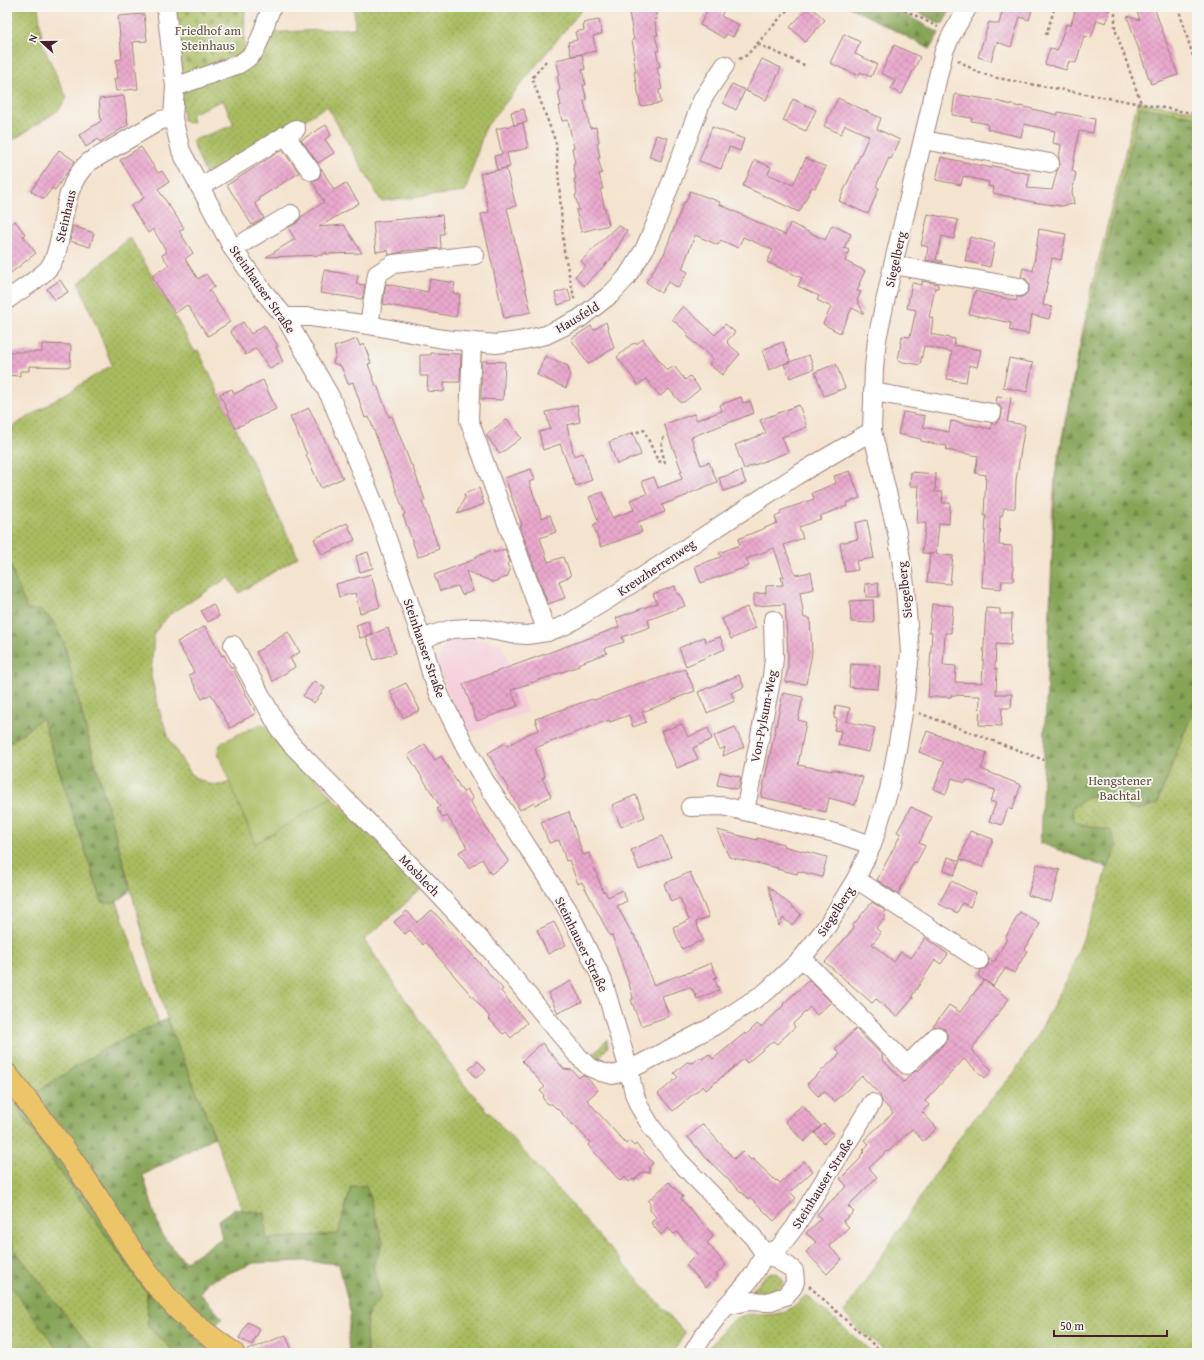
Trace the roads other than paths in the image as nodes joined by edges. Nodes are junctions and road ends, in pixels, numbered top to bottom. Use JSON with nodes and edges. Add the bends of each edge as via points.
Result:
{"nodes":[{"id":1,"x":166,"y":7,"type":"edge"},
{"id":2,"x":272,"y":7,"type":"edge"},
{"id":3,"x":968,"y":7,"type":"edge"},
{"id":4,"x":726,"y":65,"type":"dead end"},
{"id":5,"x":175,"y":87,"type":"junction"},
{"id":6,"x":173,"y":118,"type":"junction"},
{"id":7,"x":923,"y":140,"type":"junction"},
{"id":8,"x":1050,"y":163,"type":"dead end"},
{"id":9,"x":311,"y":171,"type":"dead end"},
{"id":10,"x":200,"y":187,"type":"junction"},
{"id":11,"x":291,"y":214,"type":"dead end"},
{"id":12,"x":233,"y":249,"type":"junction"},
{"id":13,"x":476,"y":255,"type":"dead end"},
{"id":14,"x":893,"y":265,"type":"junction"},
{"id":15,"x":1019,"y":287,"type":"dead end"},
{"id":16,"x":7,"y":300,"type":"edge"},
{"id":17,"x":285,"y":317,"type":"junction"},
{"id":18,"x":369,"y":325,"type":"junction"},
{"id":19,"x":472,"y":342,"type":"junction"},
{"id":20,"x":873,"y":392,"type":"junction"},
{"id":21,"x":992,"y":414,"type":"dead end"},
{"id":22,"x":872,"y":431,"type":"junction"},
{"id":23,"x":773,"y":620,"type":"dead end"},
{"id":24,"x":547,"y":632,"type":"junction"},
{"id":25,"x":422,"y":640,"type":"junction"},
{"id":26,"x":233,"y":645,"type":"dead end"},
{"id":27,"x":690,"y":807,"type":"dead end"},
{"id":28,"x":745,"y":811,"type":"junction"},
{"id":29,"x":872,"y":846,"type":"junction"},
{"id":30,"x":856,"y":879,"type":"junction"},
{"id":31,"x":802,"y":958,"type":"junction"},
{"id":32,"x":979,"y":960,"type":"dead end"},
{"id":33,"x":937,"y":1036,"type":"dead end"},
{"id":34,"x":629,"y":1070,"type":"junction"},
{"id":35,"x":7,"y":1075,"type":"edge"},
{"id":36,"x":872,"y":1103,"type":"dead end"},
{"id":37,"x":764,"y":1253,"type":"junction"},
{"id":38,"x":726,"y":1306,"type":"junction"},
{"id":39,"x":233,"y":1353,"type":"edge"},
{"id":40,"x":693,"y":1353,"type":"edge"}],
"edges":[{"from":1,"to":5,"type":"street","name":"Steinhauser Straße"},
{"from":2,"to":5,"type":"street","via":[[258,44],[247,59]]},
{"from":3,"to":7,"type":"street","name":"Siegelberg","via":[[944,51]]},
{"from":4,"to":19,"type":"street","name":"Hausfeld","via":[[702,98],[655,225],[644,250],[626,278],[611,294],[579,318],[546,335],[496,344]]},
{"from":5,"to":6,"type":"street","name":"Steinhauser Straße"},
{"from":6,"to":10,"type":"street","name":"Steinhauser Straße","via":[[181,151]]},
{"from":6,"to":16,"type":"street","name":"Steinhaus","via":[[161,120],[89,162],[80,170],[68,197],[59,244],[49,268]]},
{"from":7,"to":8,"type":"street"},
{"from":7,"to":14,"type":"street","name":"Siegelberg"},
{"from":9,"to":10,"type":"street","via":[[291,132]]},
{"from":10,"to":12,"type":"street","name":"Steinhauser Straße"},
{"from":11,"to":12,"type":"street"},
{"from":12,"to":17,"type":"street","name":"Steinhauser Straße"},
{"from":13,"to":18,"type":"street","via":[[393,264],[377,274]]},
{"from":14,"to":15,"type":"street"},
{"from":14,"to":20,"type":"street","name":"Siegelberg","via":[[877,339]]},
{"from":17,"to":18,"type":"street","name":"Hausfeld","via":[[311,317]]},
{"from":17,"to":25,"type":"street","name":"Steinhauser Straße","via":[[331,398],[381,521]]},
{"from":18,"to":19,"type":"street","name":"Hausfeld","via":[[443,340]]},
{"from":19,"to":24,"type":"street","via":[[469,420]]},
{"from":20,"to":21,"type":"street"},
{"from":20,"to":22,"type":"street","name":"Siegelberg"},
{"from":22,"to":24,"type":"street","name":"Kreuzherrenweg","via":[[797,474],[610,598],[566,625]]},
{"from":22,"to":29,"type":"street","name":"Siegelberg","via":[[897,533],[905,585],[910,652],[904,707],[889,790]]},
{"from":23,"to":28,"type":"street","name":"Von-Pylsum-Weg","via":[[774,658]]},
{"from":24,"to":25,"type":"street","name":"Kreuzherrenweg","via":[[528,635],[480,628],[452,629]]},
{"from":25,"to":34,"type":"street","name":"Steinhauser Straße","via":[[441,698],[466,748],[568,910],[603,981]]},
{"from":26,"to":34,"type":"street","name":"Mosblech","via":[[280,730],[292,745],[493,953],[578,1056],[589,1067],[601,1072],[612,1075]]},
{"from":27,"to":28,"type":"street","via":[[723,806]]},
{"from":28,"to":29,"type":"street","via":[[835,833]]},
{"from":29,"to":30,"type":"street","name":"Siegelberg"},
{"from":30,"to":31,"type":"street","name":"Siegelberg","via":[[827,926]]},
{"from":30,"to":32,"type":"street"},
{"from":31,"to":33,"type":"street","via":[[907,1065]]},
{"from":31,"to":34,"type":"street","name":"Siegelberg","via":[[767,991],[714,1026]]},
{"from":34,"to":37,"type":"street","name":"Steinhauser Straße","via":[[634,1093],[652,1128],[753,1237]]},
{"from":35,"to":39,"type":"main road","via":[[57,1138],[157,1286],[175,1306]]},
{"from":36,"to":37,"type":"street","name":"Steinhauser Straße","via":[[795,1227],[778,1249]]},
{"from":37,"to":38,"type":"street","via":[[751,1279]]},
{"from":37,"to":38,"type":"street","name":"Steinhauser Straße","via":[[794,1271],[795,1282],[792,1287],[785,1296],[768,1302],[747,1301]]},
{"from":38,"to":40,"type":"street"}]}
